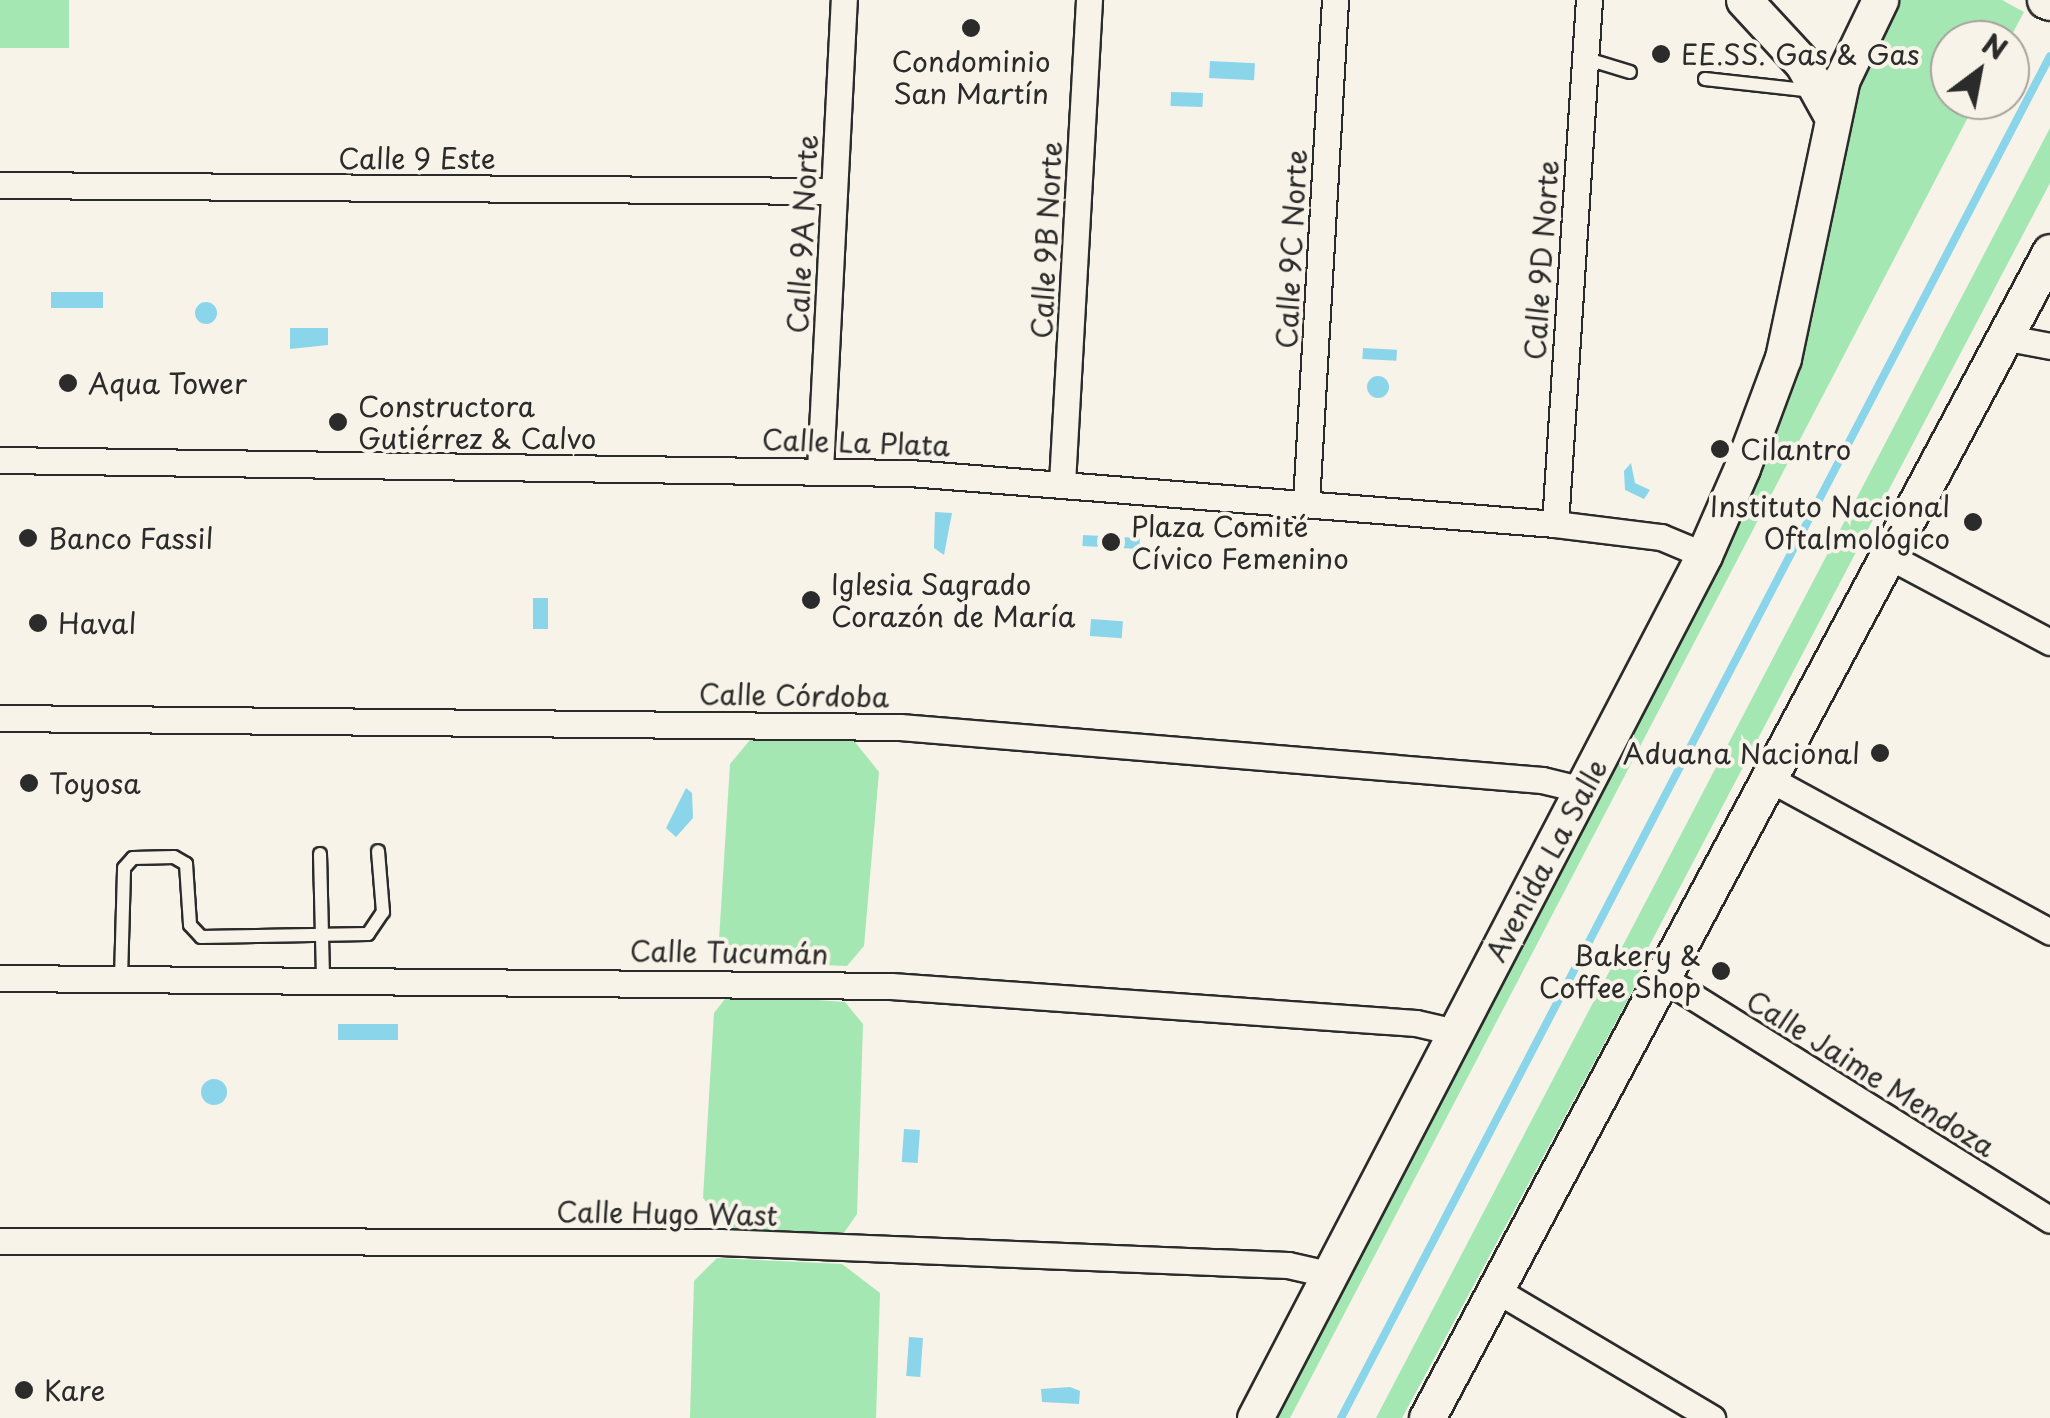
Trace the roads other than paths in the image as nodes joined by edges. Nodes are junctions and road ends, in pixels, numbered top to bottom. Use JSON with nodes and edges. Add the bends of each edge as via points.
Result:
{"nodes":[{"id":1,"x":844,"y":0,"type":"edge"},
{"id":2,"x":1090,"y":0,"type":"edge"},
{"id":3,"x":1334,"y":0,"type":"edge"},
{"id":4,"x":1589,"y":0,"type":"edge"},
{"id":5,"x":1744,"y":0,"type":"edge"},
{"id":6,"x":1880,"y":0,"type":"edge"},
{"id":7,"x":1584,"y":58,"type":"junction"},
{"id":8,"x":1630,"y":72,"type":"dead end"},
{"id":9,"x":1705,"y":79,"type":"dead end"},
{"id":10,"x":1826,"y":104,"type":"junction"},
{"id":11,"x":0,"y":185,"type":"edge"},
{"id":12,"x":834,"y":191,"type":"junction"},
{"id":13,"x":2050,"y":252,"type":"edge"},
{"id":14,"x":2003,"y":337,"type":"junction"},
{"id":15,"x":2050,"y":346,"type":"edge"},
{"id":16,"x":0,"y":460,"type":"edge"},
{"id":17,"x":820,"y":470,"type":"junction"},
{"id":18,"x":1062,"y":482,"type":"junction"},
{"id":19,"x":1306,"y":502,"type":"junction"},
{"id":20,"x":1555,"y":524,"type":"junction"},
{"id":21,"x":1704,"y":554,"type":"junction"},
{"id":22,"x":1885,"y":554,"type":"junction"},
{"id":23,"x":2050,"y":642,"type":"edge"},
{"id":24,"x":0,"y":718,"type":"edge"},
{"id":25,"x":1768,"y":778,"type":"junction"},
{"id":26,"x":1583,"y":790,"type":"junction"},
{"id":27,"x":378,"y":851,"type":"dead end"},
{"id":28,"x":320,"y":854,"type":"dead end"},
{"id":29,"x":2050,"y":932,"type":"edge"},
{"id":30,"x":321,"y":935,"type":"junction"},
{"id":31,"x":1660,"y":976,"type":"junction"},
{"id":32,"x":0,"y":978,"type":"edge"},
{"id":33,"x":121,"y":978,"type":"junction"},
{"id":34,"x":323,"y":979,"type":"junction"},
{"id":35,"x":1455,"y":1032,"type":"junction"},
{"id":36,"x":2050,"y":1220,"type":"edge"},
{"id":37,"x":0,"y":1241,"type":"edge"},
{"id":38,"x":1332,"y":1275,"type":"junction"},
{"id":39,"x":1493,"y":1288,"type":"junction"},
{"id":40,"x":1256,"y":1418,"type":"edge"},
{"id":41,"x":1427,"y":1418,"type":"edge"},
{"id":42,"x":1712,"y":1418,"type":"edge"}],
"edges":[{"from":1,"to":12,"type":"street","name":"Calle 9A Norte"},
{"from":2,"to":18,"type":"street","name":"Calle 9B Norte"},
{"from":3,"to":19,"type":"street","name":"Calle 9C Norte"},
{"from":4,"to":7,"type":"street","name":"Calle 9D Norte"},
{"from":5,"to":10,"type":"main road","via":[[1783,38]]},
{"from":6,"to":10,"type":"main road","name":"Avenida La Salle"},
{"from":7,"to":8,"type":"lane"},
{"from":7,"to":20,"type":"street","name":"Calle 9D Norte"},
{"from":9,"to":10,"type":"lane"},
{"from":10,"to":21,"type":"main road","name":"Avenida La Salle","via":[[1783,358]]},
{"from":11,"to":12,"type":"street","name":"Calle 9 Este"},
{"from":12,"to":17,"type":"street","name":"Calle 9A Norte"},
{"from":13,"to":14,"type":"main road"},
{"from":14,"to":15,"type":"street"},
{"from":14,"to":22,"type":"main road"},
{"from":16,"to":17,"type":"street","name":"Calle La Plata"},
{"from":17,"to":18,"type":"street","name":"Calle La Plata"},
{"from":18,"to":19,"type":"street","name":"Calle La Plata"},
{"from":19,"to":20,"type":"street","name":"Calle La Plata"},
{"from":20,"to":21,"type":"street","name":"Calle La Plata","via":[[1661,537]]},
{"from":21,"to":26,"type":"main road","name":"Avenida La Salle"},
{"from":22,"to":23,"type":"street"},
{"from":22,"to":25,"type":"main road"},
{"from":24,"to":26,"type":"street","name":"Calle Córdoba","via":[[900,727],[1542,780]]},
{"from":25,"to":29,"type":"street"},
{"from":25,"to":31,"type":"main road"},
{"from":26,"to":35,"type":"main road","name":"Avenida La Salle"},
{"from":27,"to":30,"type":"lane","via":[[378,926],[368,934]]},
{"from":28,"to":30,"type":"lane"},
{"from":30,"to":33,"type":"lane","via":[[193,934],[186,864],[174,857],[133,858],[124,868]]},
{"from":30,"to":34,"type":"lane"},
{"from":31,"to":36,"type":"street","name":"Calle Jaime Mendoza"},
{"from":31,"to":39,"type":"main road"},
{"from":32,"to":33,"type":"street","name":"Calle Tucumán"},
{"from":33,"to":34,"type":"street","name":"Calle Tucumán"},
{"from":34,"to":35,"type":"street","name":"Calle Tucumán","via":[[891,986],[1416,1023]]},
{"from":35,"to":38,"type":"main road","name":"Avenida La Salle"},
{"from":37,"to":38,"type":"street","name":"Calle Hugo Wast","via":[[720,1242],[1288,1265]]},
{"from":38,"to":40,"type":"main road","name":"Avenida La Salle"},
{"from":39,"to":41,"type":"main road"},
{"from":39,"to":42,"type":"street"}]}
